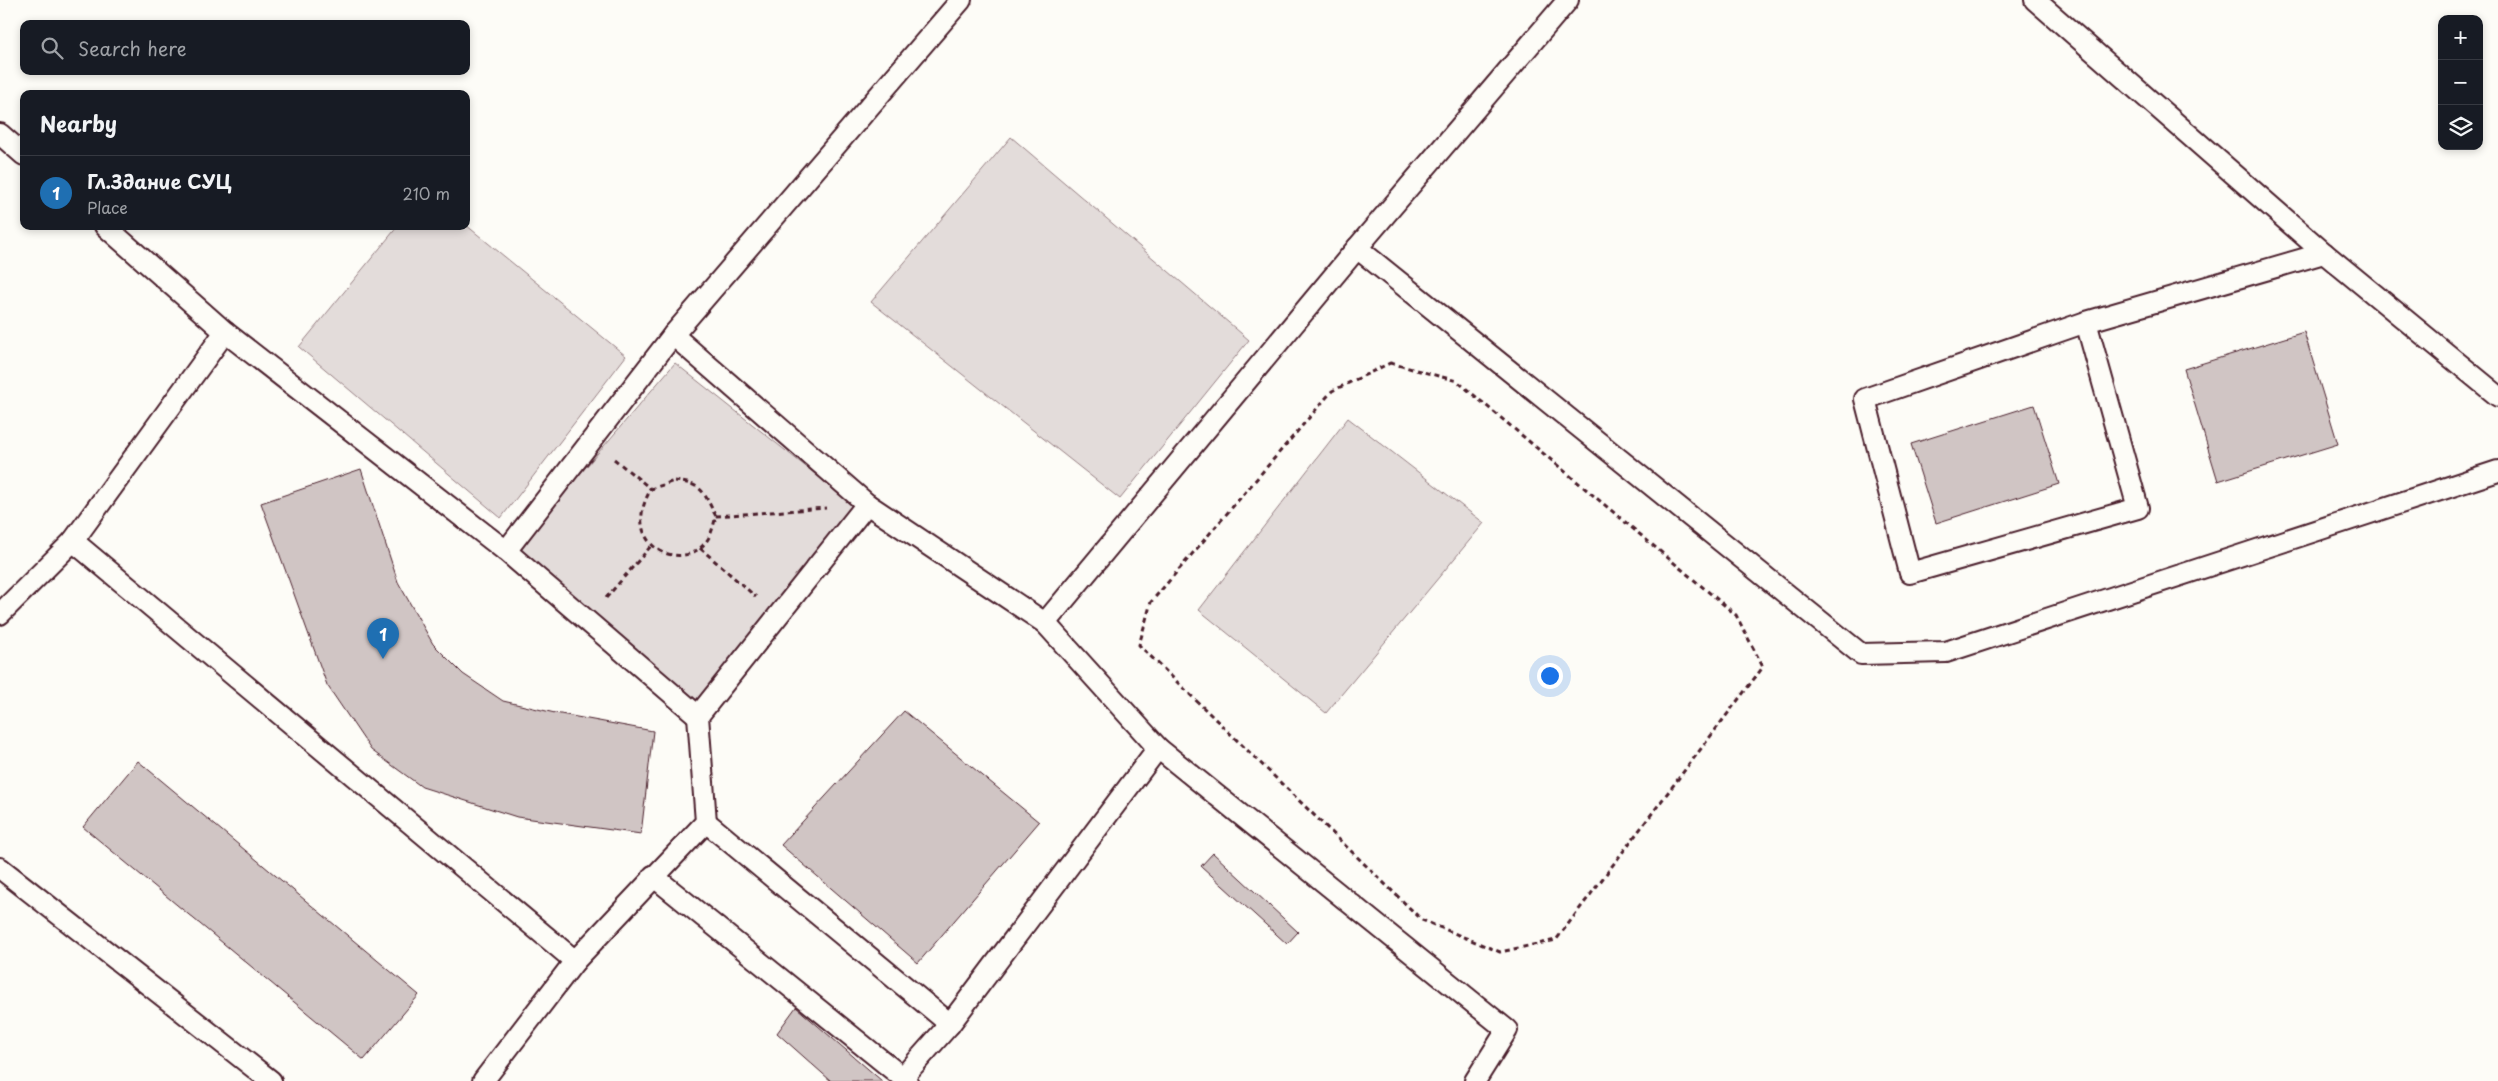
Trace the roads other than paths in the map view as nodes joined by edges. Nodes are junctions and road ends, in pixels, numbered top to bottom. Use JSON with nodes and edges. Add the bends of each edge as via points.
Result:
{"nodes":[{"id":1,"x":962,"y":0,"type":"edge"},
{"id":2,"x":1568,"y":0,"type":"edge"},
{"id":3,"x":2035,"y":0,"type":"edge"},
{"id":4,"x":0,"y":134,"type":"edge"},
{"id":5,"x":20,"y":152,"type":"edge"},
{"id":6,"x":110,"y":230,"type":"edge"},
{"id":7,"x":1357,"y":248,"type":"junction"},
{"id":8,"x":2324,"y":253,"type":"junction"},
{"id":9,"x":2086,"y":322,"type":"junction"},
{"id":10,"x":225,"y":332,"type":"junction"},
{"id":11,"x":673,"y":335,"type":"junction"},
{"id":12,"x":2498,"y":396,"type":"edge"},
{"id":13,"x":2498,"y":471,"type":"edge"},
{"id":14,"x":867,"y":504,"type":"junction"},
{"id":15,"x":72,"y":541,"type":"junction"},
{"id":16,"x":506,"y":551,"type":"junction"},
{"id":17,"x":0,"y":614,"type":"edge"},
{"id":18,"x":1045,"y":623,"type":"junction"},
{"id":19,"x":698,"y":716,"type":"junction"},
{"id":20,"x":1158,"y":748,"type":"junction"},
{"id":21,"x":706,"y":822,"type":"junction"},
{"id":22,"x":0,"y":868,"type":"edge"},
{"id":23,"x":653,"y":876,"type":"junction"},
{"id":24,"x":575,"y":961,"type":"junction"},
{"id":25,"x":950,"y":1024,"type":"junction"},
{"id":26,"x":905,"y":1079,"type":"edge"},
{"id":27,"x":271,"y":1081,"type":"edge"},
{"id":28,"x":483,"y":1081,"type":"edge"},
{"id":29,"x":1475,"y":1081,"type":"edge"}],
"edges":[{"from":1,"to":11,"type":"lane"},
{"from":2,"to":7,"type":"lane"},
{"from":3,"to":8,"type":"lane"},
{"from":4,"to":5,"type":"lane"},
{"from":6,"to":10,"type":"lane"},
{"from":7,"to":13,"type":"lane","via":[[1861,654],[1946,652]]},
{"from":7,"to":18,"type":"lane"},
{"from":8,"to":9,"type":"lane"},
{"from":8,"to":12,"type":"lane"},
{"from":9,"to":9,"type":"lane","via":[[1865,399],[1910,573],[2138,508]]},
{"from":10,"to":15,"type":"lane"},
{"from":10,"to":16,"type":"lane"},
{"from":11,"to":14,"type":"lane"},
{"from":11,"to":16,"type":"lane"},
{"from":14,"to":18,"type":"lane"},
{"from":14,"to":19,"type":"lane"},
{"from":15,"to":17,"type":"lane"},
{"from":15,"to":24,"type":"lane"},
{"from":16,"to":19,"type":"lane"},
{"from":18,"to":20,"type":"lane"},
{"from":19,"to":21,"type":"lane"},
{"from":20,"to":25,"type":"lane"},
{"from":20,"to":29,"type":"lane","via":[[1506,1030]]},
{"from":21,"to":23,"type":"lane"},
{"from":21,"to":25,"type":"lane"},
{"from":22,"to":27,"type":"lane"},
{"from":23,"to":24,"type":"lane"},
{"from":23,"to":26,"type":"lane"},
{"from":24,"to":28,"type":"lane"},
{"from":25,"to":26,"type":"lane"}]}
